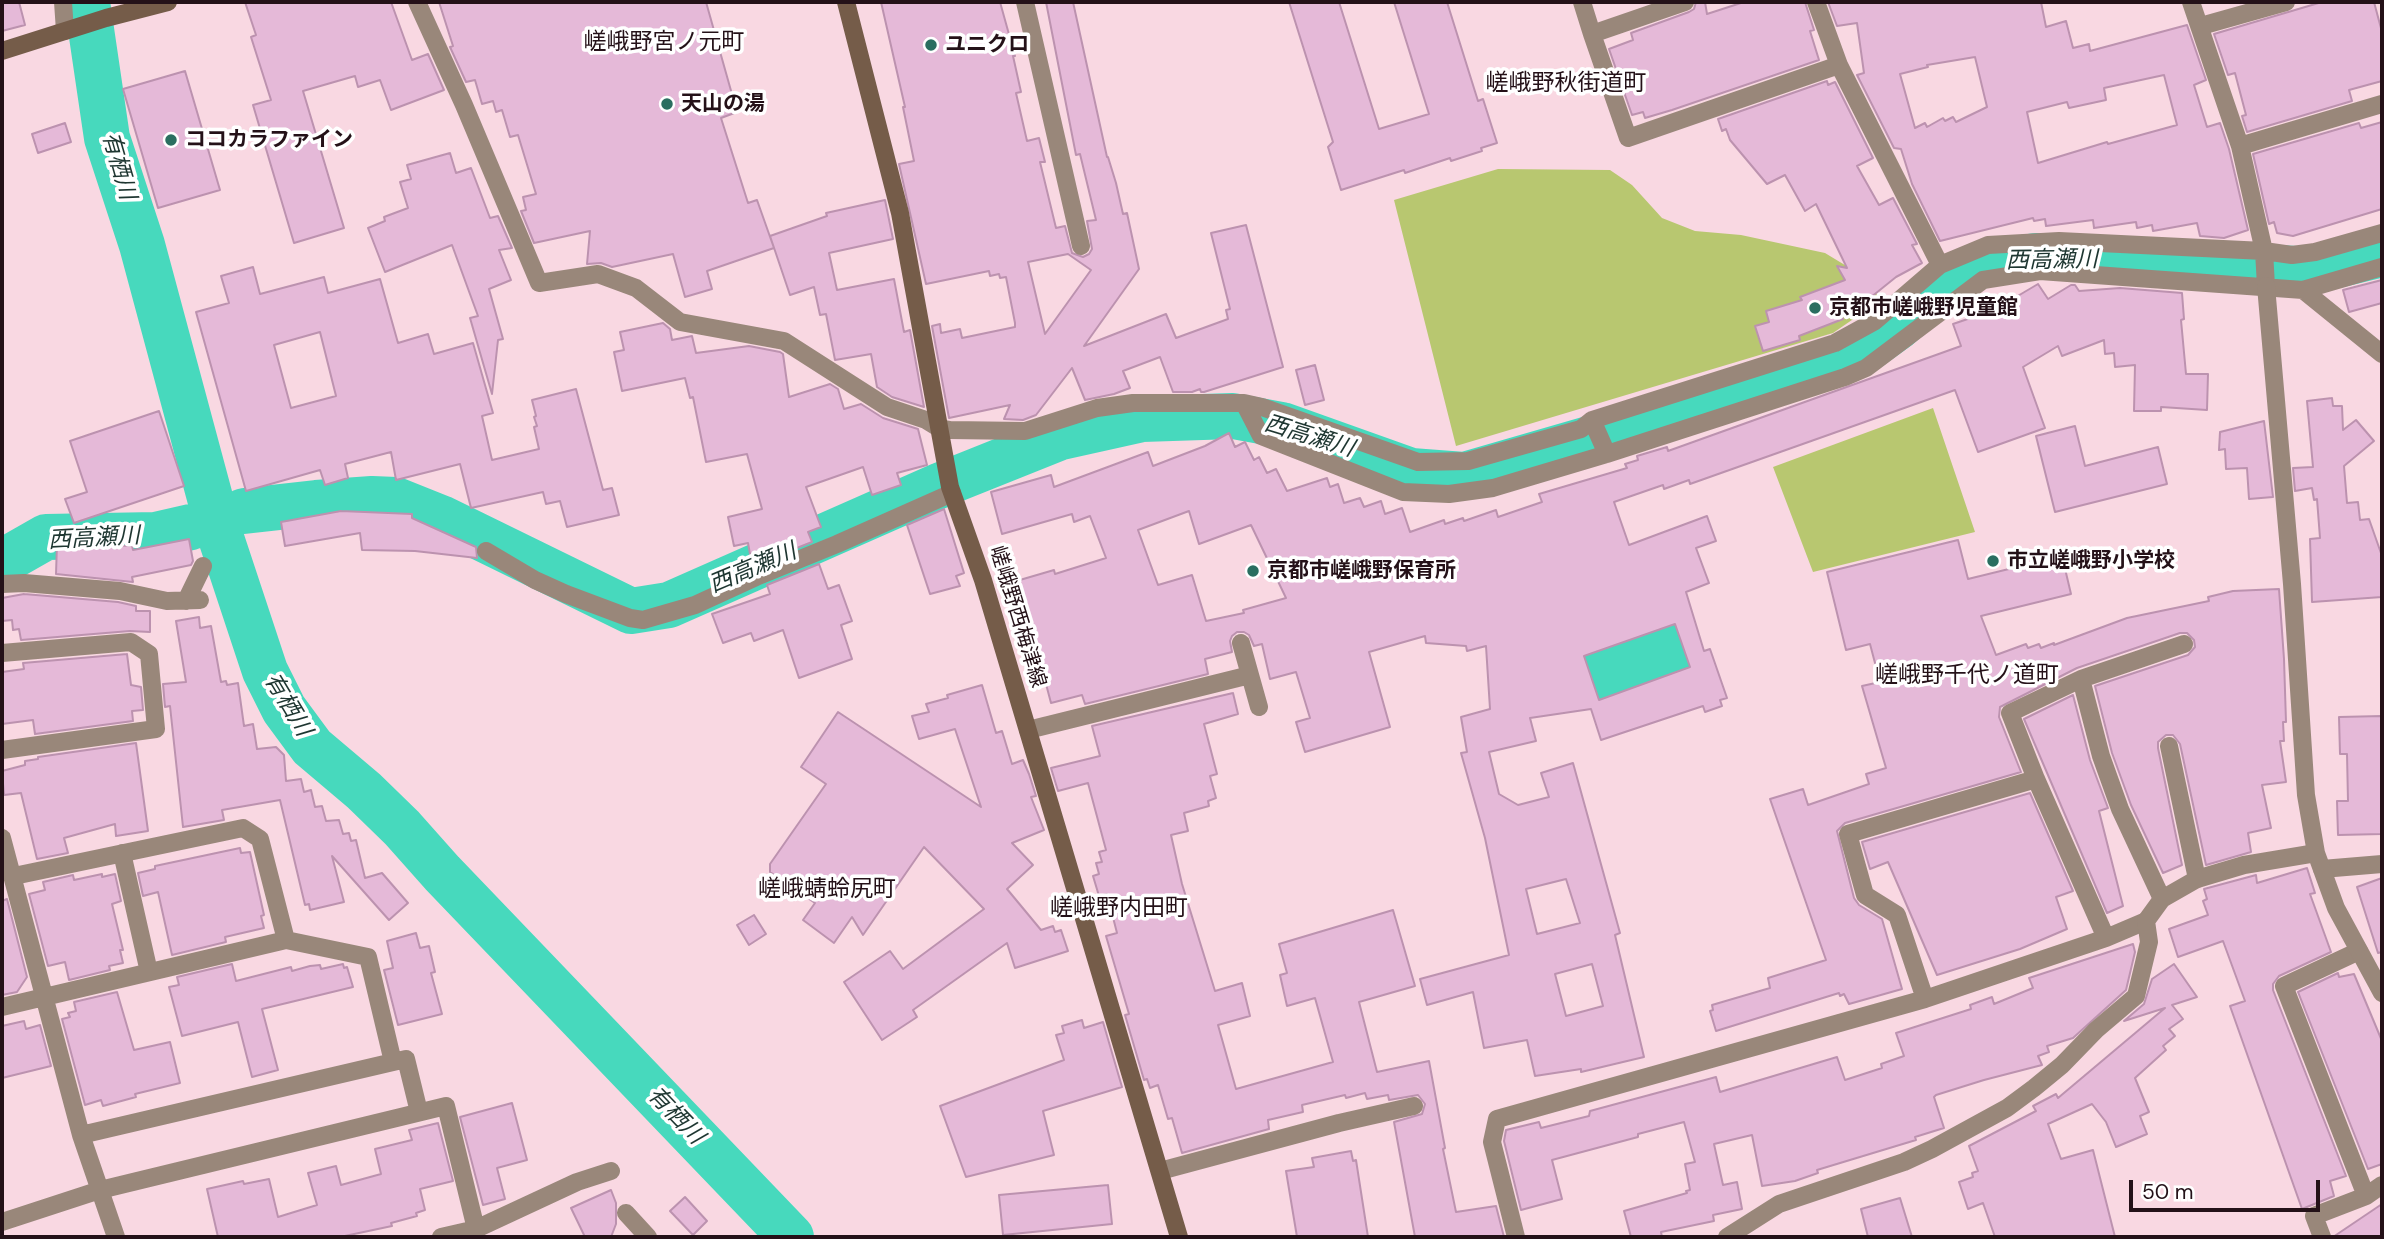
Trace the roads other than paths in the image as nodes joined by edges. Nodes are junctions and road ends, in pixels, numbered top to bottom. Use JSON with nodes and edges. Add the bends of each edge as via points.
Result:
{"nodes":[{"id":1,"x":63,"y":2,"type":"edge"},
{"id":2,"x":168,"y":2,"type":"edge"},
{"id":3,"x":417,"y":2,"type":"edge"},
{"id":4,"x":846,"y":2,"type":"edge"},
{"id":5,"x":1025,"y":2,"type":"edge"},
{"id":6,"x":1582,"y":2,"type":"edge"},
{"id":7,"x":1685,"y":2,"type":"edge"},
{"id":8,"x":1816,"y":2,"type":"edge"},
{"id":9,"x":2191,"y":2,"type":"edge"},
{"id":10,"x":2286,"y":2,"type":"edge"},
{"id":11,"x":2201,"y":26,"type":"junction"},
{"id":12,"x":68,"y":30,"type":"junction"},
{"id":13,"x":1591,"y":34,"type":"junction"},
{"id":14,"x":2,"y":51,"type":"edge"},
{"id":15,"x":1839,"y":65,"type":"junction"},
{"id":16,"x":2382,"y":104,"type":"edge"},
{"id":17,"x":2240,"y":146,"type":"junction"},
{"id":18,"x":2382,"y":233,"type":"edge"},
{"id":19,"x":2059,"y":241,"type":"junction"},
{"id":20,"x":1081,"y":246,"type":"dead end"},
{"id":21,"x":2264,"y":251,"type":"junction"},
{"id":22,"x":1940,"y":265,"type":"junction"},
{"id":23,"x":2382,"y":267,"type":"edge"},
{"id":24,"x":2053,"y":272,"type":"junction"},
{"id":25,"x":2266,"y":286,"type":"junction"},
{"id":26,"x":2303,"y":290,"type":"junction"},
{"id":27,"x":1875,"y":321,"type":"junction"},
{"id":28,"x":1891,"y":348,"type":"junction"},
{"id":29,"x":2382,"y":354,"type":"edge"},
{"id":30,"x":1244,"y":403,"type":"junction"},
{"id":31,"x":1592,"y":420,"type":"junction"},
{"id":32,"x":939,"y":428,"type":"junction"},
{"id":33,"x":1608,"y":454,"type":"junction"},
{"id":34,"x":950,"y":485,"type":"junction"},
{"id":35,"x":486,"y":551,"type":"dead end"},
{"id":36,"x":203,"y":566,"type":"dead end"},
{"id":37,"x":2,"y":584,"type":"edge"},
{"id":38,"x":1241,"y":643,"type":"dead end"},
{"id":39,"x":2183,"y":644,"type":"dead end"},
{"id":40,"x":2,"y":653,"type":"edge"},
{"id":41,"x":1250,"y":675,"type":"junction"},
{"id":42,"x":2081,"y":679,"type":"junction"},
{"id":43,"x":1259,"y":707,"type":"dead end"},
{"id":44,"x":1028,"y":730,"type":"junction"},
{"id":45,"x":2169,"y":746,"type":"dead end"},
{"id":46,"x":2,"y":750,"type":"edge"},
{"id":47,"x":2036,"y":779,"type":"junction"},
{"id":48,"x":2,"y":838,"type":"edge"},
{"id":49,"x":122,"y":853,"type":"junction"},
{"id":50,"x":2319,"y":861,"type":"junction"},
{"id":51,"x":2382,"y":864,"type":"edge"},
{"id":52,"x":14,"y":876,"type":"junction"},
{"id":53,"x":2197,"y":879,"type":"junction"},
{"id":54,"x":2162,"y":899,"type":"junction"},
{"id":55,"x":2146,"y":921,"type":"junction"},
{"id":56,"x":2106,"y":938,"type":"junction"},
{"id":57,"x":286,"y":940,"type":"junction"},
{"id":58,"x":2359,"y":951,"type":"junction"},
{"id":59,"x":149,"y":972,"type":"junction"},
{"id":60,"x":2382,"y":993,"type":"edge"},
{"id":61,"x":44,"y":997,"type":"junction"},
{"id":62,"x":1925,"y":999,"type":"junction"},
{"id":63,"x":2,"y":1007,"type":"edge"},
{"id":64,"x":393,"y":1062,"type":"junction"},
{"id":65,"x":1414,"y":1106,"type":"dead end"},
{"id":66,"x":419,"y":1112,"type":"junction"},
{"id":67,"x":81,"y":1135,"type":"junction"},
{"id":68,"x":611,"y":1171,"type":"dead end"},
{"id":69,"x":1160,"y":1171,"type":"junction"},
{"id":70,"x":2382,"y":1185,"type":"edge"},
{"id":71,"x":100,"y":1190,"type":"junction"},
{"id":72,"x":2367,"y":1196,"type":"junction"},
{"id":73,"x":626,"y":1213,"type":"dead end"},
{"id":74,"x":2,"y":1222,"type":"edge"},
{"id":75,"x":469,"y":1232,"type":"edge"},
{"id":76,"x":116,"y":1237,"type":"edge"},
{"id":77,"x":441,"y":1237,"type":"edge"},
{"id":78,"x":648,"y":1237,"type":"edge"},
{"id":79,"x":1179,"y":1237,"type":"edge"},
{"id":80,"x":1516,"y":1237,"type":"edge"},
{"id":81,"x":1727,"y":1237,"type":"edge"},
{"id":82,"x":2322,"y":1237,"type":"edge"}],
"edges":[{"from":1,"to":12,"type":"street"},
{"from":2,"to":12,"type":"main road"},
{"from":3,"to":32,"type":"street","via":[[539,283],[598,274],[636,288],[680,322],[784,341],[887,407]]},
{"from":4,"to":32,"type":"main road","name":"嵯峨野西梅津線","via":[[900,213]]},
{"from":5,"to":20,"type":"street"},
{"from":6,"to":13,"type":"street"},
{"from":7,"to":13,"type":"street"},
{"from":8,"to":15,"type":"street"},
{"from":9,"to":11,"type":"street"},
{"from":10,"to":11,"type":"street"},
{"from":11,"to":17,"type":"street"},
{"from":12,"to":14,"type":"main road"},
{"from":13,"to":15,"type":"street","via":[[1628,138]]},
{"from":15,"to":22,"type":"street"},
{"from":16,"to":17,"type":"street"},
{"from":17,"to":21,"type":"street"},
{"from":18,"to":21,"type":"street","via":[[2292,256]]},
{"from":19,"to":21,"type":"street"},
{"from":19,"to":22,"type":"street","via":[[1988,245]]},
{"from":19,"to":24,"type":"street"},
{"from":21,"to":25,"type":"street"},
{"from":22,"to":27,"type":"street"},
{"from":23,"to":26,"type":"street"},
{"from":24,"to":25,"type":"street"},
{"from":24,"to":28,"type":"street","via":[[1983,280]]},
{"from":25,"to":26,"type":"street"},
{"from":25,"to":50,"type":"street","via":[[2306,796]]},
{"from":26,"to":29,"type":"street"},
{"from":27,"to":28,"type":"street"},
{"from":27,"to":31,"type":"street","via":[[1835,343]]},
{"from":28,"to":33,"type":"street","via":[[1866,368],[1845,377]]},
{"from":30,"to":31,"type":"street","via":[[1418,462],[1468,461],[1581,429]]},
{"from":30,"to":32,"type":"street","via":[[1133,403],[1097,408],[1025,431]]},
{"from":30,"to":33,"type":"street","via":[[1261,436],[1403,492],[1449,494],[1493,488]]},
{"from":31,"to":33,"type":"street"},
{"from":32,"to":34,"type":"main road","name":"嵯峨野西梅津線"},
{"from":34,"to":35,"type":"street","via":[[837,544],[695,605],[643,620],[566,594]]},
{"from":34,"to":44,"type":"main road","name":"嵯峨野西梅津線"},
{"from":36,"to":37,"type":"street","via":[[193,601],[79,587]]},
{"from":38,"to":41,"type":"street"},
{"from":39,"to":42,"type":"street"},
{"from":40,"to":46,"type":"street","via":[[131,642],[149,654],[156,729]]},
{"from":41,"to":43,"type":"street"},
{"from":41,"to":44,"type":"street"},
{"from":42,"to":47,"type":"street","via":[[2010,713]]},
{"from":42,"to":54,"type":"street","via":[[2120,809]]},
{"from":44,"to":69,"type":"main road","name":"嵯峨野西梅津線"},
{"from":45,"to":53,"type":"street"},
{"from":47,"to":56,"type":"street"},
{"from":47,"to":62,"type":"street","via":[[1848,834],[1865,895],[1897,915]]},
{"from":48,"to":52,"type":"street"},
{"from":49,"to":52,"type":"street"},
{"from":49,"to":57,"type":"street","via":[[243,828],[260,839]]},
{"from":49,"to":59,"type":"street"},
{"from":50,"to":51,"type":"street"},
{"from":50,"to":53,"type":"street","via":[[2244,865]]},
{"from":50,"to":58,"type":"street","via":[[2336,908]]},
{"from":52,"to":61,"type":"street"},
{"from":53,"to":54,"type":"street"},
{"from":54,"to":55,"type":"street"},
{"from":55,"to":56,"type":"street"},
{"from":55,"to":81,"type":"street","via":[[2149,942],[2136,996],[2034,1088],[1932,1149],[1779,1204]]},
{"from":56,"to":62,"type":"street"},
{"from":57,"to":59,"type":"street"},
{"from":57,"to":64,"type":"street","via":[[368,957]]},
{"from":58,"to":60,"type":"street"},
{"from":58,"to":72,"type":"street","via":[[2284,986]]},
{"from":59,"to":61,"type":"street"},
{"from":61,"to":63,"type":"street"},
{"from":61,"to":67,"type":"street"},
{"from":62,"to":80,"type":"street","via":[[1497,1119],[1492,1142]]},
{"from":64,"to":66,"type":"street","via":[[406,1059]]},
{"from":64,"to":67,"type":"street"},
{"from":65,"to":69,"type":"street"},
{"from":66,"to":71,"type":"street"},
{"from":66,"to":75,"type":"street","via":[[446,1107]]},
{"from":67,"to":71,"type":"street"},
{"from":68,"to":75,"type":"street"},
{"from":69,"to":79,"type":"main road","name":"嵯峨野西梅津線"},
{"from":70,"to":72,"type":"street"},
{"from":71,"to":74,"type":"street"},
{"from":71,"to":76,"type":"street"},
{"from":72,"to":82,"type":"street","via":[[2314,1216]]},
{"from":73,"to":78,"type":"street"},
{"from":75,"to":77,"type":"street"}]}
